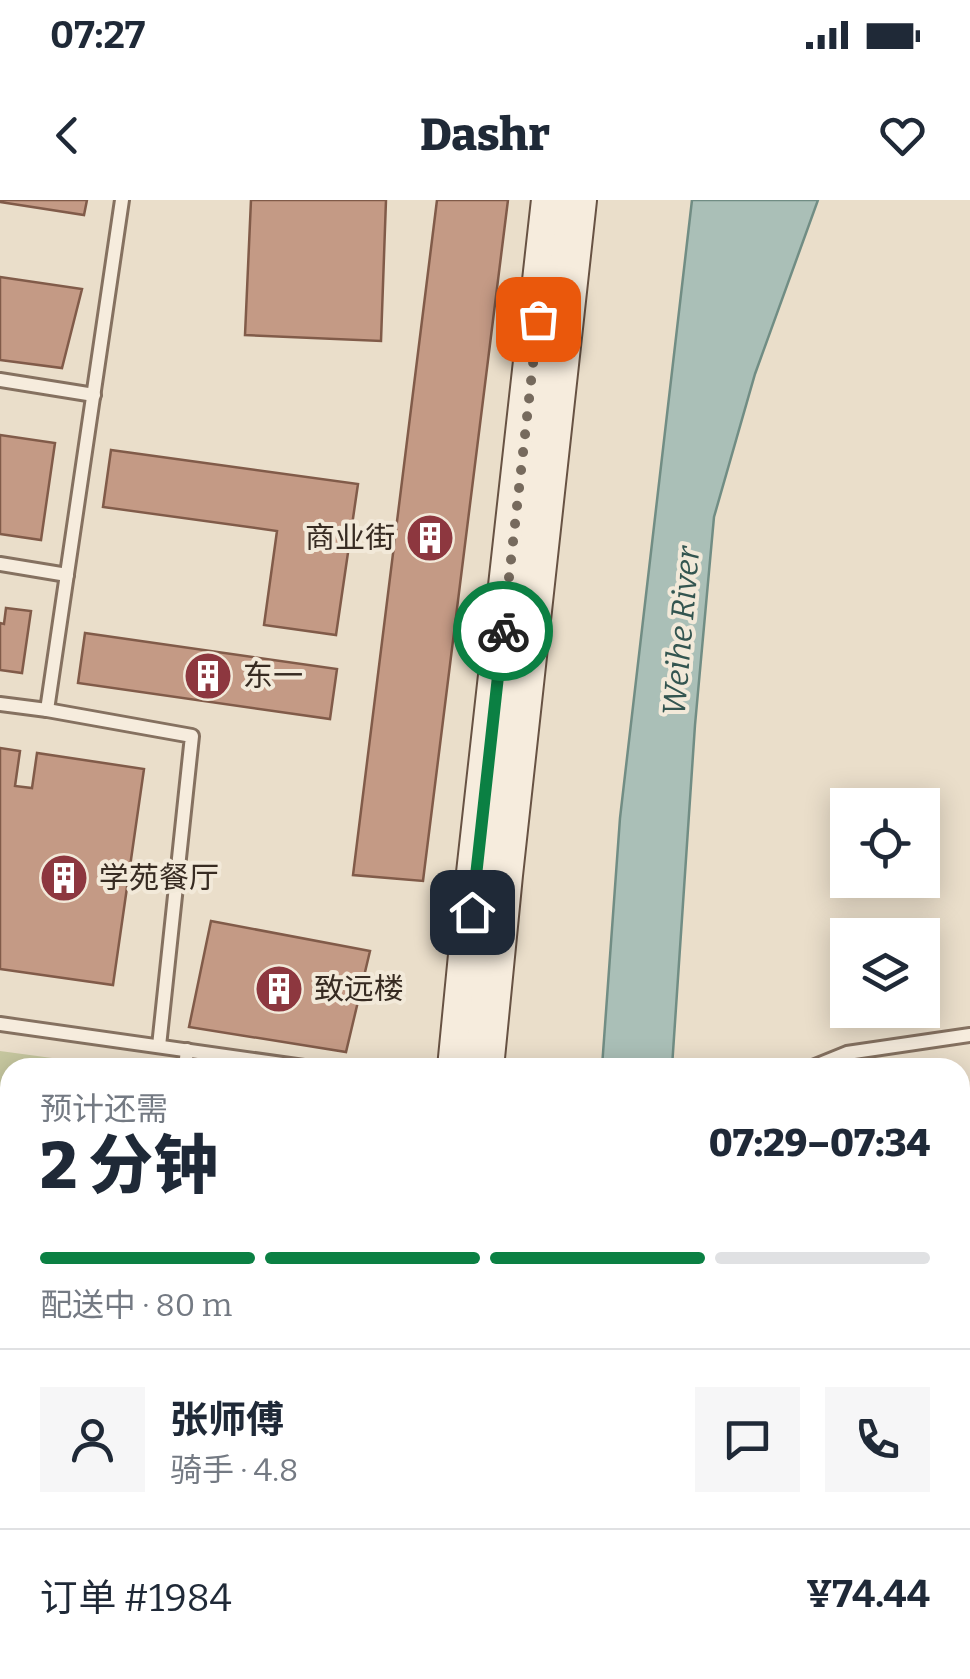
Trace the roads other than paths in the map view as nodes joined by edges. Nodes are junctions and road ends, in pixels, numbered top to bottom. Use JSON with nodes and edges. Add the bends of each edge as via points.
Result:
{"nodes":[{"id":1,"x":122,"y":200,"type":"edge"},
{"id":2,"x":551,"y":200,"type":"edge"},
{"id":3,"x":578,"y":200,"type":"edge"},
{"id":4,"x":0,"y":380,"type":"edge"},
{"id":5,"x":94,"y":395,"type":"junction"},
{"id":6,"x":0,"y":564,"type":"edge"},
{"id":7,"x":67,"y":574,"type":"junction"},
{"id":8,"x":0,"y":704,"type":"edge"},
{"id":9,"x":47,"y":710,"type":"junction"},
{"id":10,"x":0,"y":1024,"type":"edge"},
{"id":11,"x":970,"y":1035,"type":"edge"},
{"id":12,"x":159,"y":1046,"type":"junction"},
{"id":13,"x":187,"y":1050,"type":"junction"},
{"id":14,"x":186,"y":1058,"type":"edge"},
{"id":15,"x":242,"y":1058,"type":"edge"},
{"id":16,"x":458,"y":1058,"type":"edge"},
{"id":17,"x":485,"y":1058,"type":"edge"},
{"id":18,"x":835,"y":1058,"type":"edge"}],
"edges":[{"from":1,"to":5,"type":"lane"},
{"from":2,"to":16,"type":"main road"},
{"from":3,"to":17,"type":"main road"},
{"from":4,"to":5,"type":"lane"},
{"from":5,"to":7,"type":"lane"},
{"from":6,"to":7,"type":"lane"},
{"from":7,"to":9,"type":"lane"},
{"from":8,"to":9,"type":"lane"},
{"from":9,"to":12,"type":"lane","via":[[192,736]]},
{"from":10,"to":12,"type":"lane"},
{"from":11,"to":18,"type":"lane"},
{"from":12,"to":13,"type":"lane"},
{"from":13,"to":14,"type":"lane"},
{"from":13,"to":15,"type":"lane"}]}
